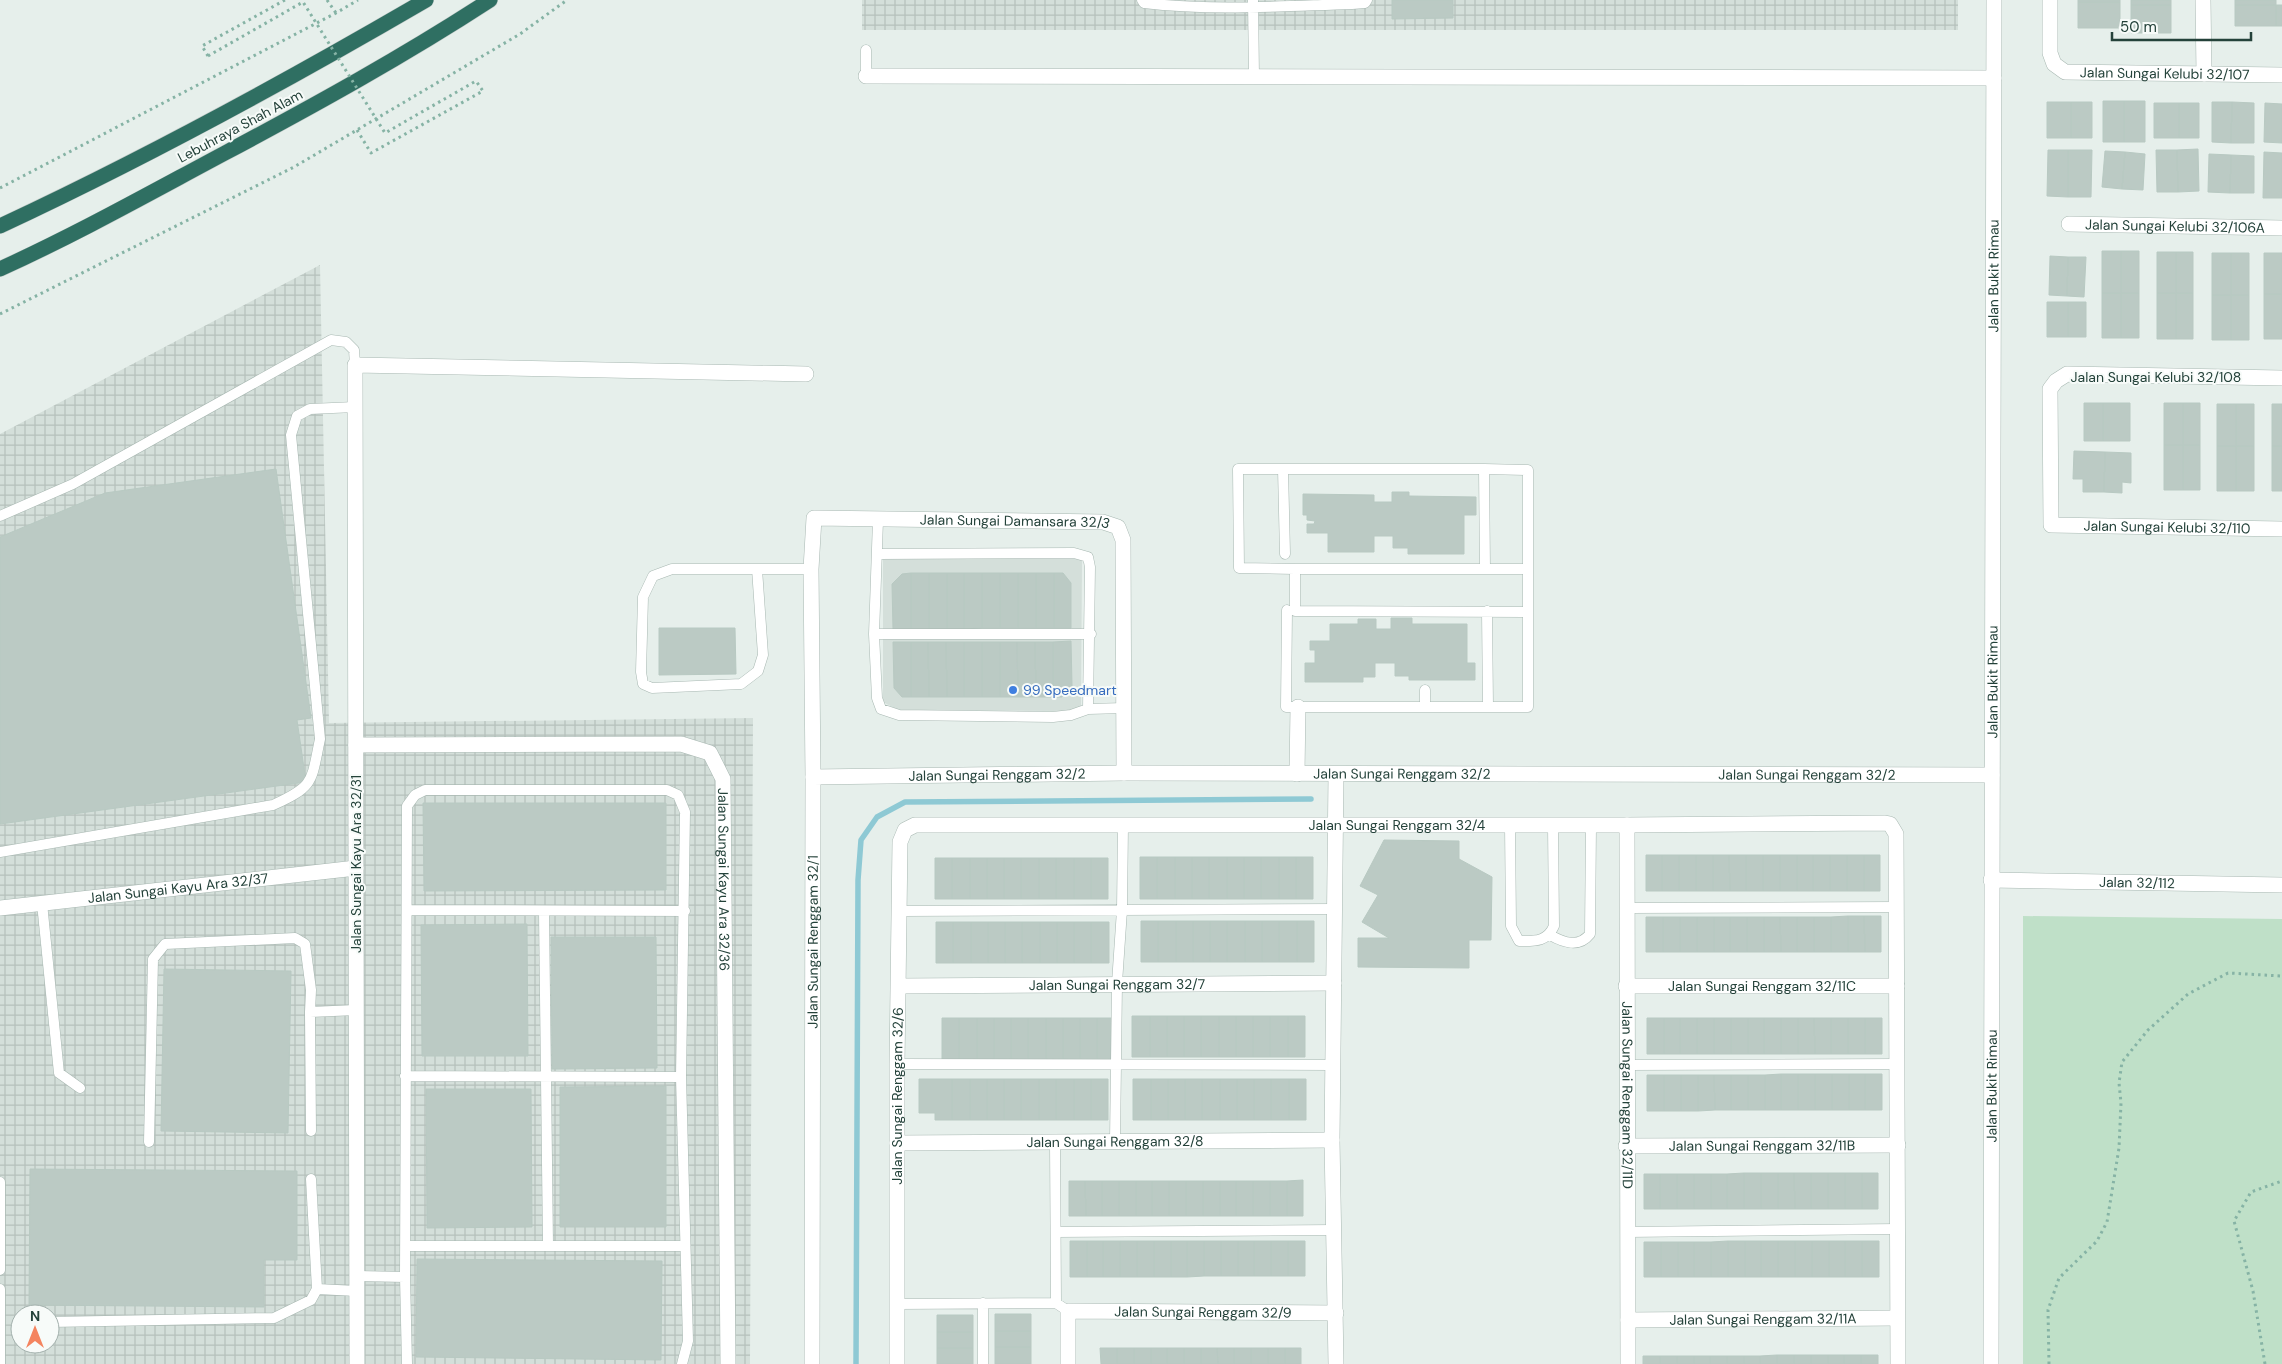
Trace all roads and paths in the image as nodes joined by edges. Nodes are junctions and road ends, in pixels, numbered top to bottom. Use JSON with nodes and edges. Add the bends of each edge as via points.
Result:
{"nodes":[{"id":1,"x":285,"y":0,"type":"edge"},
{"id":2,"x":327,"y":0,"type":"edge"},
{"id":3,"x":358,"y":0,"type":"edge"},
{"id":4,"x":426,"y":0,"type":"edge"},
{"id":5,"x":490,"y":0,"type":"edge"},
{"id":6,"x":567,"y":0,"type":"edge"},
{"id":7,"x":1142,"y":0,"type":"edge"},
{"id":8,"x":1367,"y":0,"type":"edge"},
{"id":9,"x":1994,"y":0,"type":"edge"},
{"id":10,"x":2050,"y":0,"type":"edge"},
{"id":11,"x":2203,"y":0,"type":"edge"},
{"id":12,"x":1253,"y":4,"type":"edge"},
{"id":13,"x":336,"y":13,"type":"junction"},
{"id":14,"x":866,"y":50,"type":"dead end"},
{"id":15,"x":2204,"y":74,"type":"junction"},
{"id":16,"x":2282,"y":75,"type":"edge"},
{"id":17,"x":866,"y":76,"type":"joint"},
{"id":18,"x":1254,"y":76,"type":"junction"},
{"id":19,"x":1994,"y":78,"type":"junction"},
{"id":20,"x":357,"y":130,"type":"junction"},
{"id":21,"x":0,"y":188,"type":"edge"},
{"id":22,"x":2069,"y":224,"type":"dead end"},
{"id":23,"x":0,"y":226,"type":"edge"},
{"id":24,"x":2282,"y":228,"type":"edge"},
{"id":25,"x":0,"y":269,"type":"edge"},
{"id":26,"x":0,"y":314,"type":"edge"},
{"id":27,"x":355,"y":365,"type":"junction"},
{"id":28,"x":806,"y":374,"type":"dead end"},
{"id":29,"x":2282,"y":378,"type":"edge"},
{"id":30,"x":355,"y":407,"type":"junction"},
{"id":31,"x":1282,"y":469,"type":"junction"},
{"id":32,"x":1484,"y":469,"type":"junction"},
{"id":33,"x":0,"y":516,"type":"edge"},
{"id":34,"x":814,"y":518,"type":"joint"},
{"id":35,"x":878,"y":520,"type":"junction"},
{"id":36,"x":2051,"y":525,"type":"joint"},
{"id":37,"x":2282,"y":529,"type":"edge"},
{"id":38,"x":878,"y":554,"type":"junction"},
{"id":39,"x":1285,"y":554,"type":"dead end"},
{"id":40,"x":757,"y":569,"type":"junction"},
{"id":41,"x":811,"y":569,"type":"junction"},
{"id":42,"x":1294,"y":569,"type":"junction"},
{"id":43,"x":1485,"y":569,"type":"junction"},
{"id":44,"x":1528,"y":569,"type":"junction"},
{"id":45,"x":1287,"y":610,"type":"dead end"},
{"id":46,"x":1486,"y":611,"type":"junction"},
{"id":47,"x":1528,"y":612,"type":"junction"},
{"id":48,"x":874,"y":634,"type":"junction"},
{"id":49,"x":1090,"y":634,"type":"junction"},
{"id":50,"x":1425,"y":690,"type":"dead end"},
{"id":51,"x":1298,"y":707,"type":"junction"},
{"id":52,"x":1425,"y":707,"type":"junction"},
{"id":53,"x":1488,"y":707,"type":"junction"},
{"id":54,"x":1124,"y":708,"type":"junction"},
{"id":55,"x":1088,"y":709,"type":"junction"},
{"id":56,"x":356,"y":745,"type":"junction"},
{"id":57,"x":1124,"y":774,"type":"junction"},
{"id":58,"x":1297,"y":774,"type":"junction"},
{"id":59,"x":1336,"y":775,"type":"junction"},
{"id":60,"x":1992,"y":775,"type":"junction"},
{"id":61,"x":812,"y":777,"type":"junction"},
{"id":62,"x":1123,"y":825,"type":"junction"},
{"id":63,"x":1337,"y":825,"type":"junction"},
{"id":64,"x":1510,"y":825,"type":"junction"},
{"id":65,"x":1553,"y":825,"type":"junction"},
{"id":66,"x":1591,"y":825,"type":"junction"},
{"id":67,"x":1627,"y":825,"type":"junction"},
{"id":68,"x":905,"y":830,"type":"joint"},
{"id":69,"x":0,"y":852,"type":"edge"},
{"id":70,"x":356,"y":868,"type":"junction"},
{"id":71,"x":1991,"y":880,"type":"junction"},
{"id":72,"x":2282,"y":885,"type":"edge"},
{"id":73,"x":42,"y":903,"type":"junction"},
{"id":74,"x":1897,"y":907,"type":"junction"},
{"id":75,"x":0,"y":908,"type":"edge"},
{"id":76,"x":1627,"y":908,"type":"junction"},
{"id":77,"x":1336,"y":909,"type":"junction"},
{"id":78,"x":407,"y":910,"type":"junction"},
{"id":79,"x":1122,"y":910,"type":"junction"},
{"id":80,"x":544,"y":911,"type":"junction"},
{"id":81,"x":685,"y":911,"type":"junction"},
{"id":82,"x":901,"y":911,"type":"junction"},
{"id":83,"x":1550,"y":935,"type":"junction"},
{"id":84,"x":2282,"y":976,"type":"edge"},
{"id":85,"x":1117,"y":983,"type":"junction"},
{"id":86,"x":1334,"y":983,"type":"junction"},
{"id":87,"x":900,"y":986,"type":"junction"},
{"id":88,"x":1626,"y":986,"type":"junction"},
{"id":89,"x":1897,"y":986,"type":"junction"},
{"id":90,"x":356,"y":1010,"type":"junction"},
{"id":91,"x":310,"y":1012,"type":"junction"},
{"id":92,"x":897,"y":1064,"type":"junction"},
{"id":93,"x":1898,"y":1064,"type":"junction"},
{"id":94,"x":1333,"y":1065,"type":"junction"},
{"id":95,"x":1626,"y":1065,"type":"junction"},
{"id":96,"x":1117,"y":1066,"type":"junction"},
{"id":97,"x":406,"y":1076,"type":"junction"},
{"id":98,"x":681,"y":1077,"type":"junction"},
{"id":99,"x":545,"y":1078,"type":"junction"},
{"id":100,"x":80,"y":1088,"type":"dead end"},
{"id":101,"x":311,"y":1132,"type":"dead end"},
{"id":102,"x":1332,"y":1140,"type":"junction"},
{"id":103,"x":149,"y":1142,"type":"dead end"},
{"id":104,"x":897,"y":1142,"type":"junction"},
{"id":105,"x":1055,"y":1142,"type":"junction"},
{"id":106,"x":1116,"y":1142,"type":"junction"},
{"id":107,"x":1898,"y":1145,"type":"junction"},
{"id":108,"x":1626,"y":1146,"type":"junction"},
{"id":109,"x":311,"y":1179,"type":"dead end"},
{"id":110,"x":2282,"y":1181,"type":"edge"},
{"id":111,"x":0,"y":1182,"type":"edge"},
{"id":112,"x":1898,"y":1229,"type":"junction"},
{"id":113,"x":1335,"y":1230,"type":"junction"},
{"id":114,"x":1056,"y":1232,"type":"junction"},
{"id":115,"x":1627,"y":1232,"type":"junction"},
{"id":116,"x":548,"y":1245,"type":"junction"},
{"id":117,"x":406,"y":1246,"type":"junction"},
{"id":118,"x":685,"y":1246,"type":"junction"},
{"id":119,"x":0,"y":1270,"type":"edge"},
{"id":120,"x":357,"y":1276,"type":"junction"},
{"id":121,"x":405,"y":1277,"type":"junction"},
{"id":122,"x":0,"y":1289,"type":"edge"},
{"id":123,"x":317,"y":1289,"type":"junction"},
{"id":124,"x":357,"y":1291,"type":"junction"},
{"id":125,"x":983,"y":1303,"type":"junction"},
{"id":126,"x":897,"y":1304,"type":"junction"},
{"id":127,"x":1062,"y":1307,"type":"junction"},
{"id":128,"x":1336,"y":1313,"type":"junction"},
{"id":129,"x":1897,"y":1318,"type":"junction"},
{"id":130,"x":1628,"y":1320,"type":"junction"},
{"id":131,"x":60,"y":1322,"type":"edge"},
{"id":132,"x":0,"y":1364,"type":"edge"},
{"id":133,"x":357,"y":1364,"type":"edge"},
{"id":134,"x":407,"y":1364,"type":"edge"},
{"id":135,"x":682,"y":1364,"type":"edge"},
{"id":136,"x":728,"y":1364,"type":"edge"},
{"id":137,"x":812,"y":1364,"type":"edge"},
{"id":138,"x":897,"y":1364,"type":"edge"},
{"id":139,"x":983,"y":1364,"type":"edge"},
{"id":140,"x":1068,"y":1364,"type":"edge"},
{"id":141,"x":1336,"y":1364,"type":"edge"},
{"id":142,"x":1628,"y":1364,"type":"edge"},
{"id":143,"x":1898,"y":1364,"type":"edge"},
{"id":144,"x":1990,"y":1364,"type":"edge"},
{"id":145,"x":2049,"y":1364,"type":"edge"},
{"id":146,"x":2265,"y":1364,"type":"edge"}],
"edges":[{"from":1,"to":20,"type":"path","bridge":true,"via":[[202,46],[208,56],[303,2],[385,132],[476,81],[482,91],[371,153]]},
{"from":2,"to":13,"type":"path"},
{"from":3,"to":13,"type":"path"},
{"from":4,"to":23,"type":"highway","name":"Lebuhraya Shah Alam","via":[[304,72]]},
{"from":5,"to":25,"type":"highway","name":"Lebuhraya Shah Alam","via":[[320,102],[69,237]]},
{"from":6,"to":20,"type":"path","via":[[520,34]]},
{"from":7,"to":12,"type":"lane","via":[[1144,4],[1160,5]]},
{"from":8,"to":12,"type":"lane","via":[[1352,4]]},
{"from":9,"to":19,"type":"street","name":"Jalan Bukit Rimau"},
{"from":10,"to":15,"type":"street","name":"Jalan Sungai Kelubi 32/107","via":[[2050,52],[2054,64],[2065,72]]},
{"from":11,"to":15,"type":"street"},
{"from":12,"to":18,"type":"lane"},
{"from":13,"to":21,"type":"path"},
{"from":14,"to":17,"type":"lane"},
{"from":15,"to":16,"type":"street","name":"Jalan Sungai Kelubi 32/107"},
{"from":17,"to":18,"type":"street"},
{"from":18,"to":19,"type":"street"},
{"from":19,"to":60,"type":"street","name":"Jalan Bukit Rimau"},
{"from":20,"to":26,"type":"path","via":[[294,168]]},
{"from":22,"to":24,"type":"street","name":"Jalan Sungai Kelubi 32/106A"},
{"from":27,"to":28,"type":"street"},
{"from":27,"to":30,"type":"street","name":"Jalan Sungai Kayu Ara 32/31"},
{"from":27,"to":33,"type":"lane","via":[[354,350],[346,342],[331,340],[73,484]]},
{"from":29,"to":36,"type":"street","name":"Jalan Sungai Kelubi 32/108","via":[[2067,374],[2050,389]]},
{"from":30,"to":56,"type":"street","name":"Jalan Sungai Kayu Ara 32/31"},
{"from":30,"to":69,"type":"lane","via":[[310,409],[297,416],[290,435],[320,739],[312,778],[299,793],[273,805]]},
{"from":31,"to":32,"type":"lane"},
{"from":31,"to":39,"type":"lane"},
{"from":31,"to":42,"type":"lane","via":[[1238,469],[1239,568]]},
{"from":32,"to":43,"type":"lane"},
{"from":32,"to":44,"type":"lane","via":[[1528,470]]},
{"from":34,"to":35,"type":"street","name":"Jalan Sungai Damansara 32/3"},
{"from":34,"to":41,"type":"street","name":"Jalan Sungai Renggam 32/1"},
{"from":35,"to":38,"type":"lane"},
{"from":35,"to":54,"type":"street","name":"Jalan Sungai Damansara 32/3","via":[[1103,522],[1118,527],[1124,540]]},
{"from":36,"to":37,"type":"street","name":"Jalan Sungai Kelubi 32/110"},
{"from":38,"to":48,"type":"lane"},
{"from":38,"to":49,"type":"lane","via":[[1074,553],[1088,557]]},
{"from":40,"to":40,"type":"lane","via":[[763,654],[758,671],[741,684],[652,688],[643,684],[643,597],[653,576],[672,569]]},
{"from":40,"to":41,"type":"lane"},
{"from":41,"to":61,"type":"street","name":"Jalan Sungai Renggam 32/1"},
{"from":42,"to":43,"type":"lane"},
{"from":42,"to":46,"type":"lane","via":[[1295,611]]},
{"from":43,"to":44,"type":"lane"},
{"from":44,"to":47,"type":"lane"},
{"from":45,"to":51,"type":"lane","via":[[1286,707]]},
{"from":46,"to":47,"type":"lane"},
{"from":46,"to":53,"type":"lane"},
{"from":47,"to":53,"type":"lane","via":[[1528,707]]},
{"from":48,"to":49,"type":"lane"},
{"from":48,"to":55,"type":"lane","via":[[877,698],[881,709],[899,715],[1053,717]]},
{"from":49,"to":55,"type":"lane"},
{"from":50,"to":52,"type":"lane"},
{"from":51,"to":52,"type":"lane"},
{"from":51,"to":58,"type":"street"},
{"from":52,"to":53,"type":"lane"},
{"from":54,"to":55,"type":"lane"},
{"from":54,"to":57,"type":"street","name":"Jalan Sungai Damansara 32/3"},
{"from":56,"to":70,"type":"street","name":"Jalan Sungai Kayu Ara 32/31"},
{"from":56,"to":136,"type":"street","name":"Jalan Sungai Kayu Ara 32/36","via":[[681,744],[710,753],[723,779]]},
{"from":57,"to":58,"type":"street","name":"Jalan Sungai Renggam 32/2"},
{"from":57,"to":61,"type":"street","name":"Jalan Sungai Renggam 32/2"},
{"from":58,"to":59,"type":"street","name":"Jalan Sungai Renggam 32/2"},
{"from":59,"to":60,"type":"street","name":"Jalan Sungai Renggam 32/2"},
{"from":59,"to":63,"type":"street"},
{"from":60,"to":71,"type":"street","name":"Jalan Bukit Rimau"},
{"from":61,"to":137,"type":"street","name":"Jalan Sungai Renggam 32/1"},
{"from":62,"to":63,"type":"street","name":"Jalan Sungai Renggam 32/4"},
{"from":62,"to":68,"type":"street","name":"Jalan Sungai Renggam 32/4","via":[[914,825]]},
{"from":62,"to":79,"type":"lane"},
{"from":63,"to":64,"type":"street","name":"Jalan Sungai Renggam 32/4"},
{"from":63,"to":77,"type":"street"},
{"from":64,"to":65,"type":"street","name":"Jalan Sungai Renggam 32/4"},
{"from":64,"to":83,"type":"lane","via":[[1512,926],[1519,941],[1539,941]]},
{"from":65,"to":66,"type":"street","name":"Jalan Sungai Renggam 32/4"},
{"from":65,"to":83,"type":"lane","via":[[1554,926]]},
{"from":66,"to":67,"type":"street","name":"Jalan Sungai Renggam 32/4"},
{"from":66,"to":83,"type":"lane","via":[[1590,934],[1584,941],[1571,944]]},
{"from":67,"to":74,"type":"street","name":"Jalan Sungai Renggam 32/4","via":[[1890,824],[1896,834]]},
{"from":67,"to":76,"type":"street","name":"Jalan Sungai Renggam 32/11D"},
{"from":68,"to":82,"type":"street","name":"Jalan Sungai Renggam 32/6","via":[[900,842]]},
{"from":70,"to":73,"type":"street","name":"Jalan Sungai Kayu Ara 32/37"},
{"from":70,"to":90,"type":"street","name":"Jalan Sungai Kayu Ara 32/31"},
{"from":71,"to":72,"type":"street","name":"Jalan 32/112"},
{"from":71,"to":144,"type":"street","name":"Jalan Bukit Rimau"},
{"from":73,"to":75,"type":"street","name":"Jalan Sungai Kayu Ara 32/37"},
{"from":73,"to":100,"type":"lane","via":[[59,1073]]},
{"from":74,"to":76,"type":"lane"},
{"from":74,"to":89,"type":"street"},
{"from":76,"to":88,"type":"street","name":"Jalan Sungai Renggam 32/11D"},
{"from":77,"to":79,"type":"lane"},
{"from":77,"to":86,"type":"street"},
{"from":78,"to":80,"type":"lane"},
{"from":78,"to":81,"type":"lane","via":[[407,806],[415,795],[425,790],[667,790],[678,795],[685,812]]},
{"from":78,"to":97,"type":"lane"},
{"from":79,"to":82,"type":"lane"},
{"from":79,"to":85,"type":"lane"},
{"from":80,"to":81,"type":"lane"},
{"from":80,"to":99,"type":"lane"},
{"from":81,"to":98,"type":"lane"},
{"from":82,"to":87,"type":"street","name":"Jalan Sungai Renggam 32/6"},
{"from":84,"to":145,"type":"path","via":[[2228,973],[2188,994],[2148,1030],[2122,1062],[2118,1148],[2106,1222],[2097,1241],[2059,1278],[2048,1310]]},
{"from":85,"to":86,"type":"street","name":"Jalan Sungai Renggam 32/7"},
{"from":85,"to":87,"type":"street","name":"Jalan Sungai Renggam 32/7"},
{"from":85,"to":96,"type":"lane"},
{"from":86,"to":94,"type":"street"},
{"from":87,"to":92,"type":"street","name":"Jalan Sungai Renggam 32/6"},
{"from":88,"to":89,"type":"street","name":"Jalan Sungai Renggam 32/11C"},
{"from":88,"to":95,"type":"street","name":"Jalan Sungai Renggam 32/11D"},
{"from":89,"to":93,"type":"street"},
{"from":90,"to":91,"type":"lane"},
{"from":90,"to":120,"type":"street","name":"Jalan Sungai Kayu Ara 32/31"},
{"from":91,"to":101,"type":"lane"},
{"from":91,"to":103,"type":"lane","via":[[311,990],[305,944],[296,938],[165,944],[153,959]]},
{"from":92,"to":96,"type":"lane"},
{"from":92,"to":104,"type":"street","name":"Jalan Sungai Renggam 32/6"},
{"from":93,"to":95,"type":"lane"},
{"from":93,"to":107,"type":"street"},
{"from":94,"to":96,"type":"lane"},
{"from":94,"to":102,"type":"street"},
{"from":95,"to":108,"type":"street","name":"Jalan Sungai Renggam 32/11D"},
{"from":96,"to":106,"type":"lane"},
{"from":97,"to":99,"type":"lane"},
{"from":97,"to":117,"type":"lane"},
{"from":98,"to":99,"type":"lane"},
{"from":98,"to":118,"type":"lane"},
{"from":99,"to":116,"type":"lane"},
{"from":102,"to":106,"type":"street","name":"Jalan Sungai Renggam 32/8"},
{"from":102,"to":113,"type":"street"},
{"from":104,"to":105,"type":"street","name":"Jalan Sungai Renggam 32/8"},
{"from":104,"to":126,"type":"street","name":"Jalan Sungai Renggam 32/6"},
{"from":105,"to":106,"type":"street","name":"Jalan Sungai Renggam 32/8"},
{"from":105,"to":114,"type":"lane"},
{"from":107,"to":108,"type":"street","name":"Jalan Sungai Renggam 32/11B"},
{"from":107,"to":112,"type":"street"},
{"from":108,"to":115,"type":"street","name":"Jalan Sungai Renggam 32/11D"},
{"from":109,"to":123,"type":"lane"},
{"from":110,"to":146,"type":"path","via":[[2251,1192],[2234,1221],[2253,1291]]},
{"from":111,"to":119,"type":"lane"},
{"from":112,"to":115,"type":"lane"},
{"from":112,"to":129,"type":"street"},
{"from":113,"to":114,"type":"lane"},
{"from":113,"to":128,"type":"street"},
{"from":114,"to":127,"type":"lane"},
{"from":115,"to":130,"type":"street","name":"Jalan Sungai Renggam 32/11D"},
{"from":116,"to":117,"type":"lane"},
{"from":116,"to":118,"type":"lane"},
{"from":117,"to":121,"type":"lane"},
{"from":118,"to":135,"type":"lane","via":[[688,1341]]},
{"from":120,"to":121,"type":"lane"},
{"from":120,"to":124,"type":"street","name":"Jalan Sungai Kayu Ara 32/31"},
{"from":121,"to":134,"type":"lane"},
{"from":122,"to":132,"type":"lane"},
{"from":123,"to":124,"type":"lane"},
{"from":123,"to":131,"type":"lane","via":[[311,1300],[274,1318]]},
{"from":124,"to":133,"type":"street","name":"Jalan Sungai Kayu Ara 32/31"},
{"from":125,"to":126,"type":"lane"},
{"from":125,"to":127,"type":"lane"},
{"from":125,"to":139,"type":"lane"},
{"from":126,"to":138,"type":"street","name":"Jalan Sungai Renggam 32/6"},
{"from":127,"to":128,"type":"street","name":"Jalan Sungai Renggam 32/9"},
{"from":127,"to":140,"type":"street"},
{"from":128,"to":141,"type":"street"},
{"from":129,"to":130,"type":"street","name":"Jalan Sungai Renggam 32/11A"},
{"from":129,"to":143,"type":"street"},
{"from":130,"to":142,"type":"street","name":"Jalan Sungai Renggam 32/11D"}]}
